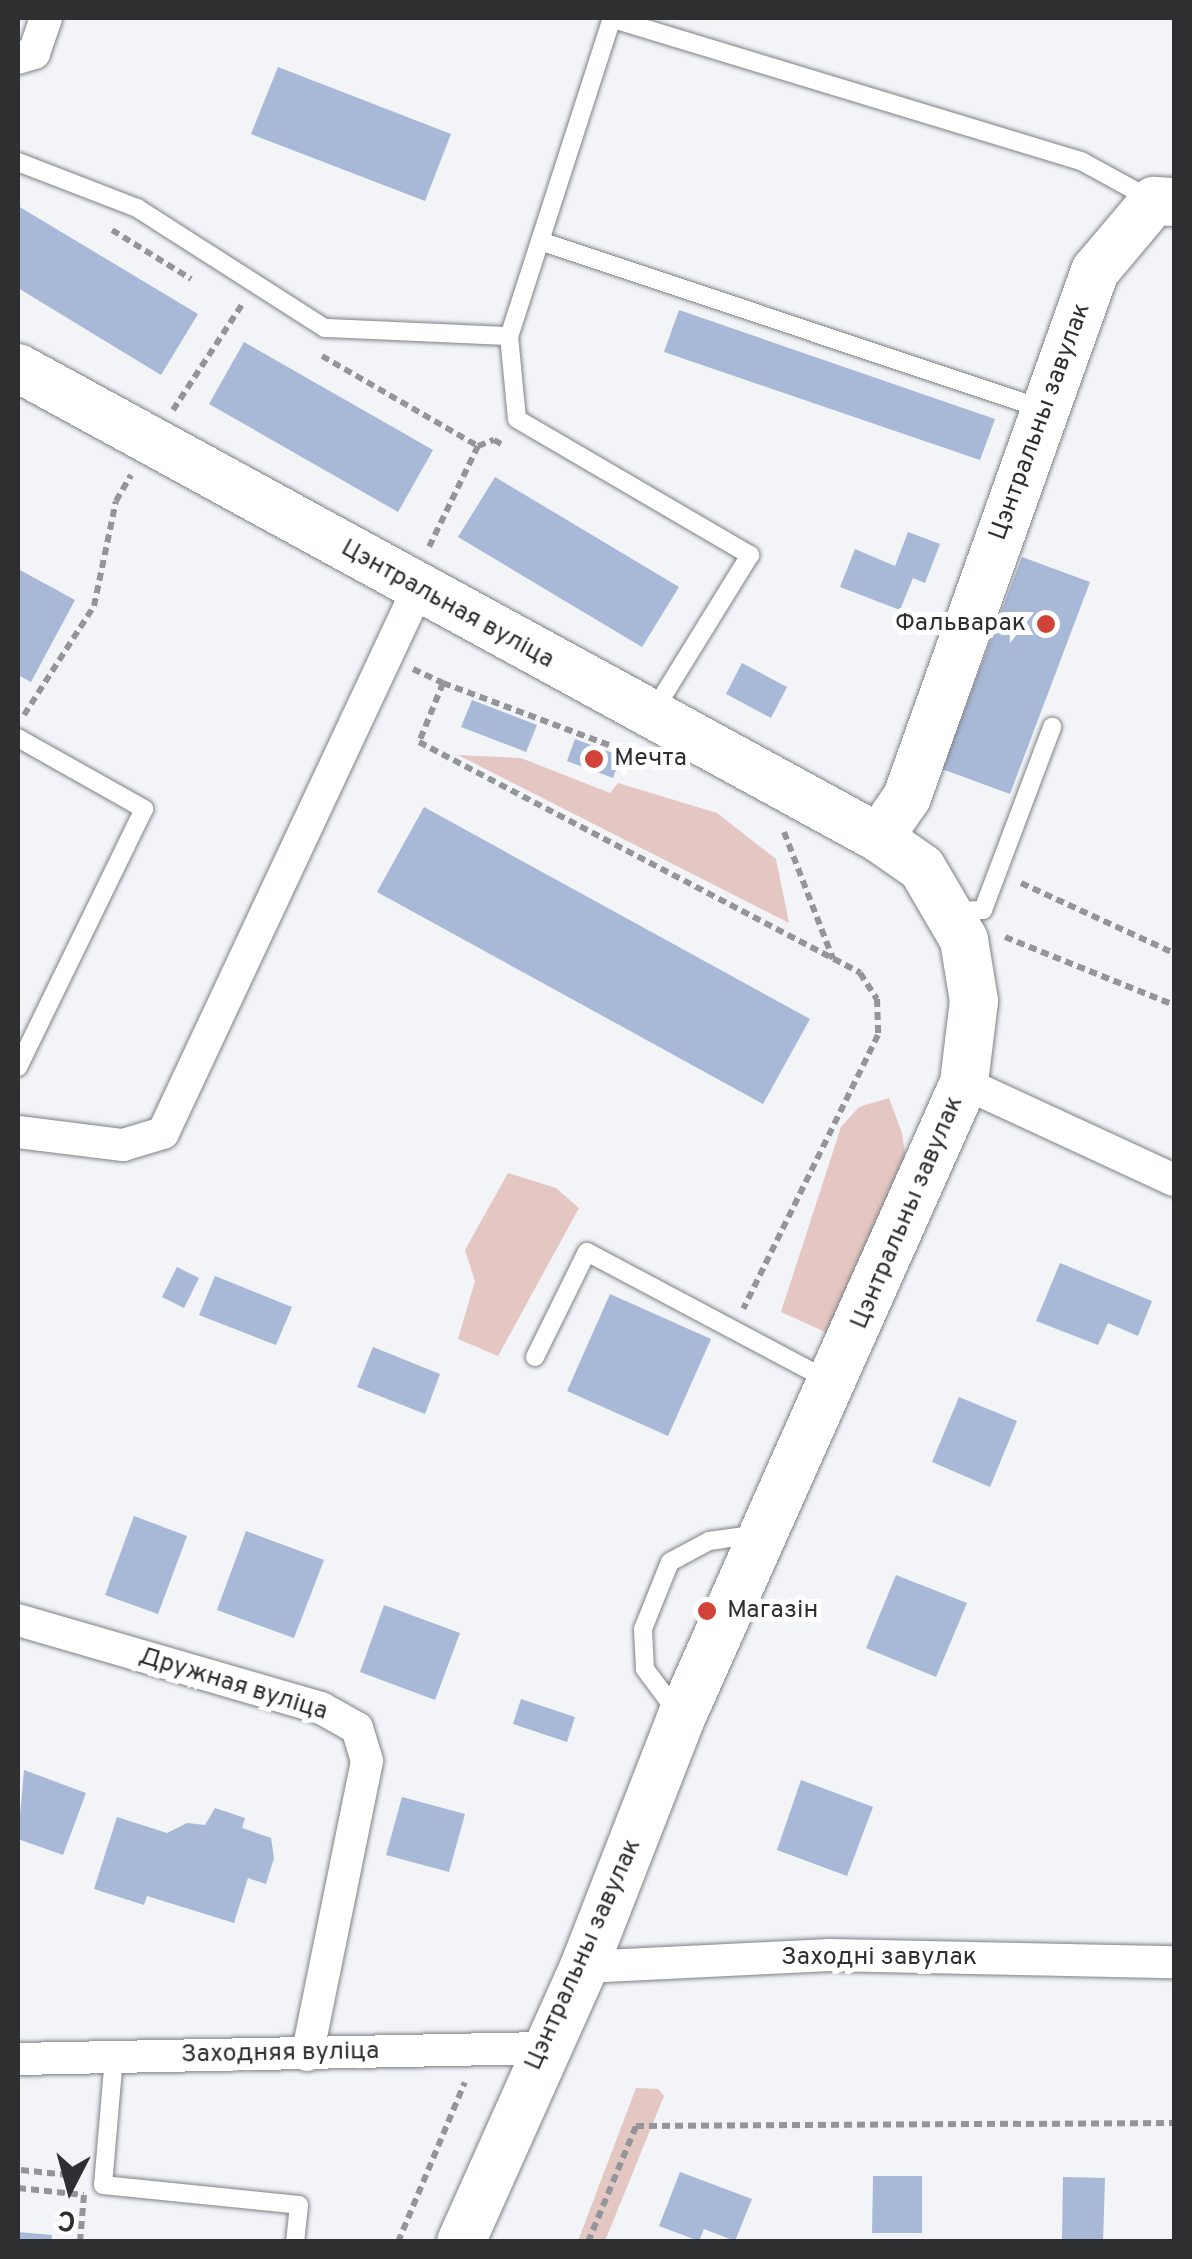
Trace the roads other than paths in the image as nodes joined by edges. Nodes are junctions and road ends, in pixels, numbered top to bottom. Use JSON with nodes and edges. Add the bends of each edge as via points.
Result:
{"nodes":[{"id":1,"x":46,"y":18,"type":"edge"},
{"id":2,"x":611,"y":18,"type":"edge"},
{"id":3,"x":18,"y":58,"type":"edge"},
{"id":4,"x":18,"y":162,"type":"edge"},
{"id":5,"x":1164,"y":202,"type":"edge"},
{"id":6,"x":540,"y":241,"type":"junction"},
{"id":7,"x":509,"y":336,"type":"junction"},
{"id":8,"x":18,"y":368,"type":"edge"},
{"id":9,"x":1044,"y":409,"type":"junction"},
{"id":10,"x":420,"y":576,"type":"junction"},
{"id":11,"x":1052,"y":727,"type":"dead end"},
{"id":12,"x":644,"y":736,"type":"junction"},
{"id":13,"x":18,"y":738,"type":"edge"},
{"id":14,"x":879,"y":838,"type":"junction"},
{"id":15,"x":966,"y":911,"type":"junction"},
{"id":16,"x":18,"y":1067,"type":"edge"},
{"id":17,"x":964,"y":1083,"type":"junction"},
{"id":18,"x":18,"y":1132,"type":"edge"},
{"id":19,"x":1174,"y":1180,"type":"edge"},
{"id":20,"x":535,"y":1357,"type":"dead end"},
{"id":21,"x":834,"y":1383,"type":"junction"},
{"id":22,"x":763,"y":1533,"type":"junction"},
{"id":23,"x":18,"y":1620,"type":"edge"},
{"id":24,"x":680,"y":1718,"type":"junction"},
{"id":25,"x":1174,"y":1962,"type":"edge"},
{"id":26,"x":584,"y":1966,"type":"junction"},
{"id":27,"x":542,"y":2048,"type":"junction"},
{"id":28,"x":307,"y":2055,"type":"junction"},
{"id":29,"x":114,"y":2057,"type":"junction"},
{"id":30,"x":18,"y":2059,"type":"edge"},
{"id":31,"x":295,"y":2242,"type":"edge"},
{"id":32,"x":461,"y":2242,"type":"edge"}],
"edges":[{"from":1,"to":3,"type":"street","via":[[34,53]]},
{"from":2,"to":5,"type":"lane","via":[[1081,162]]},
{"from":2,"to":6,"type":"lane"},
{"from":4,"to":7,"type":"lane","via":[[138,208],[325,328]]},
{"from":5,"to":9,"type":"street","name":"Цэнтральны завулак","via":[[1096,271]]},
{"from":6,"to":7,"type":"lane"},
{"from":6,"to":9,"type":"lane"},
{"from":7,"to":12,"type":"lane","via":[[516,420],[750,555]]},
{"from":8,"to":10,"type":"street","name":"Цэнтральная вуліца","via":[[138,462]]},
{"from":9,"to":14,"type":"street","name":"Цэнтральны завулак","via":[[907,797]]},
{"from":10,"to":12,"type":"street","name":"Цэнтральная вуліца"},
{"from":10,"to":18,"type":"street","via":[[162,1134],[123,1145]]},
{"from":11,"to":15,"type":"lane","via":[[997,872]]},
{"from":12,"to":14,"type":"street","name":"Цэнтральная вуліца"},
{"from":13,"to":16,"type":"lane","via":[[144,810]]},
{"from":14,"to":15,"type":"street","name":"Цэнтральны завулак"},
{"from":15,"to":17,"type":"street","name":"Цэнтральны завулак","via":[[974,1000]]},
{"from":17,"to":19,"type":"street"},
{"from":17,"to":21,"type":"street","name":"Цэнтральны завулак"},
{"from":20,"to":21,"type":"lane","via":[[587,1252]]},
{"from":21,"to":22,"type":"street","name":"Цэнтральны завулак"},
{"from":22,"to":24,"type":"street","name":"Цэнтральны завулак"},
{"from":22,"to":24,"type":"lane","via":[[709,1541],[670,1562],[643,1629],[645,1668]]},
{"from":23,"to":28,"type":"street","name":"Дружная вуліца","via":[[321,1708],[357,1728],[367,1762]]},
{"from":24,"to":26,"type":"street","name":"Цэнтральны завулак"},
{"from":25,"to":26,"type":"street","name":"Заходні завулак","via":[[830,1956]]},
{"from":26,"to":27,"type":"street","name":"Цэнтральны завулак"},
{"from":27,"to":28,"type":"street","name":"Заходняя вуліца"},
{"from":27,"to":32,"type":"street","name":"Цэнтральны завулак"},
{"from":28,"to":29,"type":"street","name":"Заходняя вуліца"},
{"from":29,"to":30,"type":"street","name":"Заходняя вуліца"},
{"from":29,"to":31,"type":"lane","via":[[104,2185],[299,2205]]}]}
